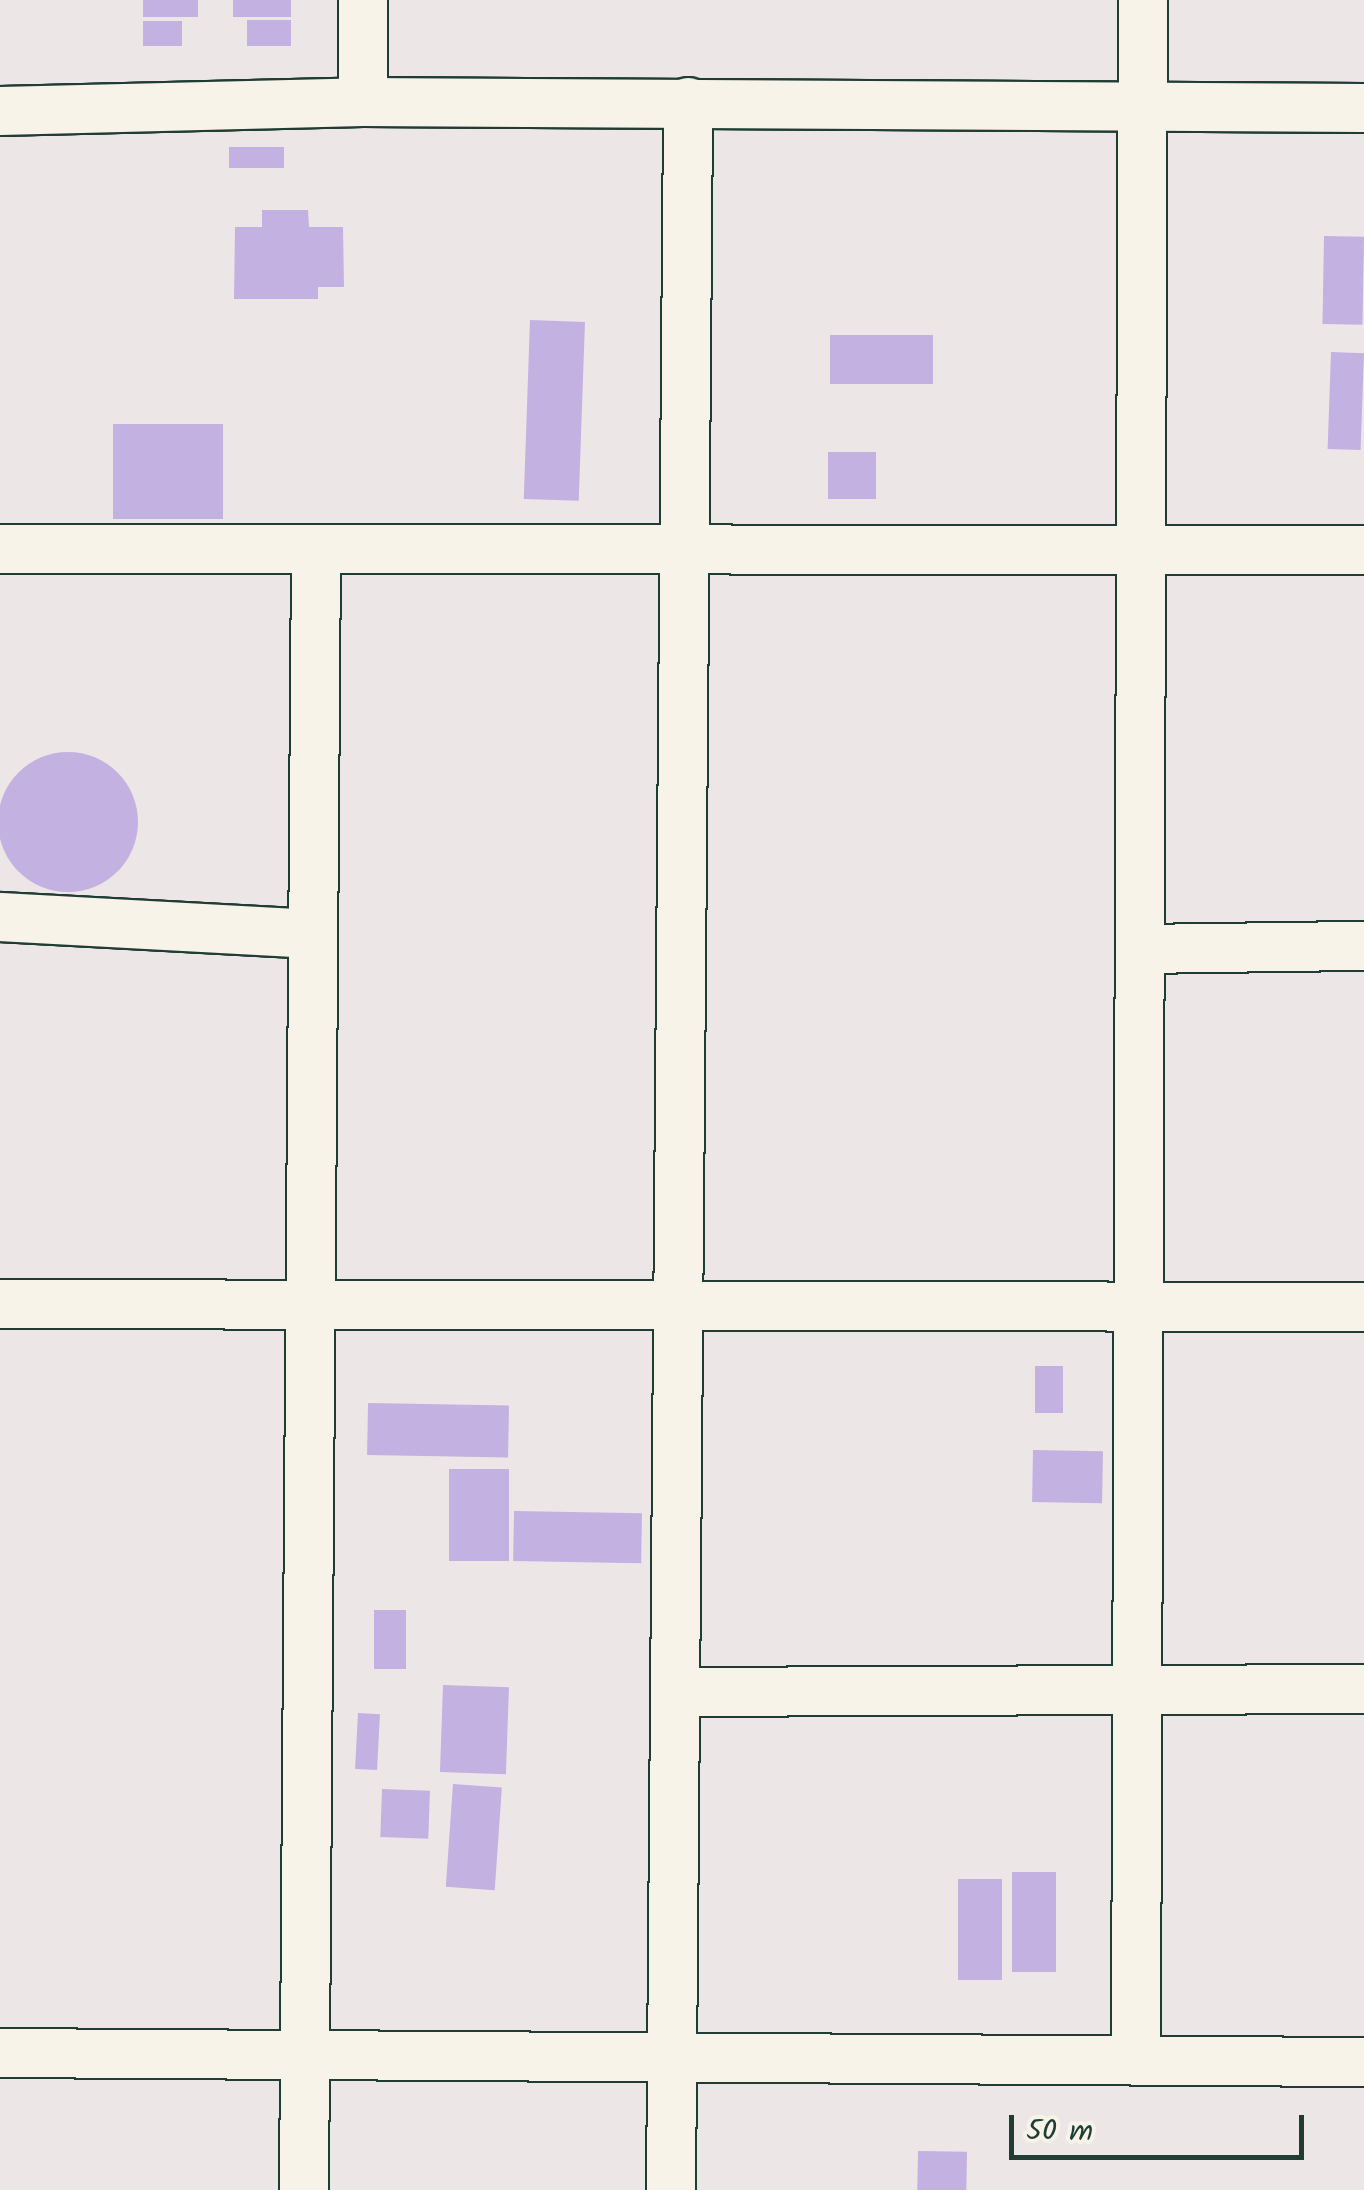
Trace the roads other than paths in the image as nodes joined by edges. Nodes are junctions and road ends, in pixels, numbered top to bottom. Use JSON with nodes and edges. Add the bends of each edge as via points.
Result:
{"nodes":[{"id":1,"x":363,"y":0,"type":"edge"},
{"id":2,"x":1143,"y":0,"type":"edge"},
{"id":3,"x":363,"y":102,"type":"junction"},
{"id":4,"x":688,"y":102,"type":"junction"},
{"id":5,"x":1143,"y":106,"type":"junction"},
{"id":6,"x":1364,"y":108,"type":"edge"},
{"id":7,"x":0,"y":110,"type":"edge"},
{"id":8,"x":0,"y":549,"type":"edge"},
{"id":9,"x":316,"y":549,"type":"junction"},
{"id":10,"x":684,"y":550,"type":"junction"},
{"id":11,"x":1141,"y":550,"type":"junction"},
{"id":12,"x":1364,"y":550,"type":"edge"},
{"id":13,"x":0,"y":917,"type":"edge"},
{"id":14,"x":313,"y":934,"type":"junction"},
{"id":15,"x":1364,"y":946,"type":"edge"},
{"id":16,"x":1140,"y":949,"type":"junction"},
{"id":17,"x":0,"y":1304,"type":"edge"},
{"id":18,"x":310,"y":1305,"type":"junction"},
{"id":19,"x":678,"y":1306,"type":"junction"},
{"id":20,"x":1139,"y":1307,"type":"junction"},
{"id":21,"x":1364,"y":1308,"type":"edge"},
{"id":22,"x":1364,"y":1689,"type":"edge"},
{"id":23,"x":1138,"y":1690,"type":"junction"},
{"id":24,"x":675,"y":1692,"type":"junction"},
{"id":25,"x":0,"y":2053,"type":"edge"},
{"id":26,"x":304,"y":2055,"type":"junction"},
{"id":27,"x":672,"y":2057,"type":"junction"},
{"id":28,"x":1136,"y":2060,"type":"junction"},
{"id":29,"x":1364,"y":2062,"type":"edge"},
{"id":30,"x":304,"y":2190,"type":"edge"},
{"id":31,"x":671,"y":2190,"type":"edge"}],
"edges":[{"from":1,"to":3,"type":"street"},
{"from":2,"to":5,"type":"street"},
{"from":3,"to":4,"type":"street"},
{"from":3,"to":7,"type":"street"},
{"from":4,"to":5,"type":"street"},
{"from":4,"to":10,"type":"street"},
{"from":5,"to":6,"type":"street"},
{"from":5,"to":11,"type":"street"},
{"from":8,"to":9,"type":"street"},
{"from":9,"to":10,"type":"street"},
{"from":9,"to":14,"type":"street"},
{"from":10,"to":11,"type":"street"},
{"from":10,"to":19,"type":"street"},
{"from":11,"to":12,"type":"street"},
{"from":11,"to":16,"type":"street"},
{"from":13,"to":14,"type":"street"},
{"from":14,"to":18,"type":"street"},
{"from":15,"to":16,"type":"street"},
{"from":16,"to":20,"type":"street"},
{"from":17,"to":18,"type":"street"},
{"from":18,"to":19,"type":"street"},
{"from":18,"to":26,"type":"street"},
{"from":19,"to":20,"type":"street"},
{"from":19,"to":24,"type":"street"},
{"from":20,"to":21,"type":"street"},
{"from":20,"to":23,"type":"street"},
{"from":22,"to":23,"type":"street"},
{"from":23,"to":24,"type":"street"},
{"from":23,"to":28,"type":"street"},
{"from":24,"to":27,"type":"street"},
{"from":25,"to":26,"type":"street"},
{"from":26,"to":27,"type":"street"},
{"from":26,"to":30,"type":"street"},
{"from":27,"to":28,"type":"street"},
{"from":27,"to":31,"type":"street"},
{"from":28,"to":29,"type":"street"}]}
